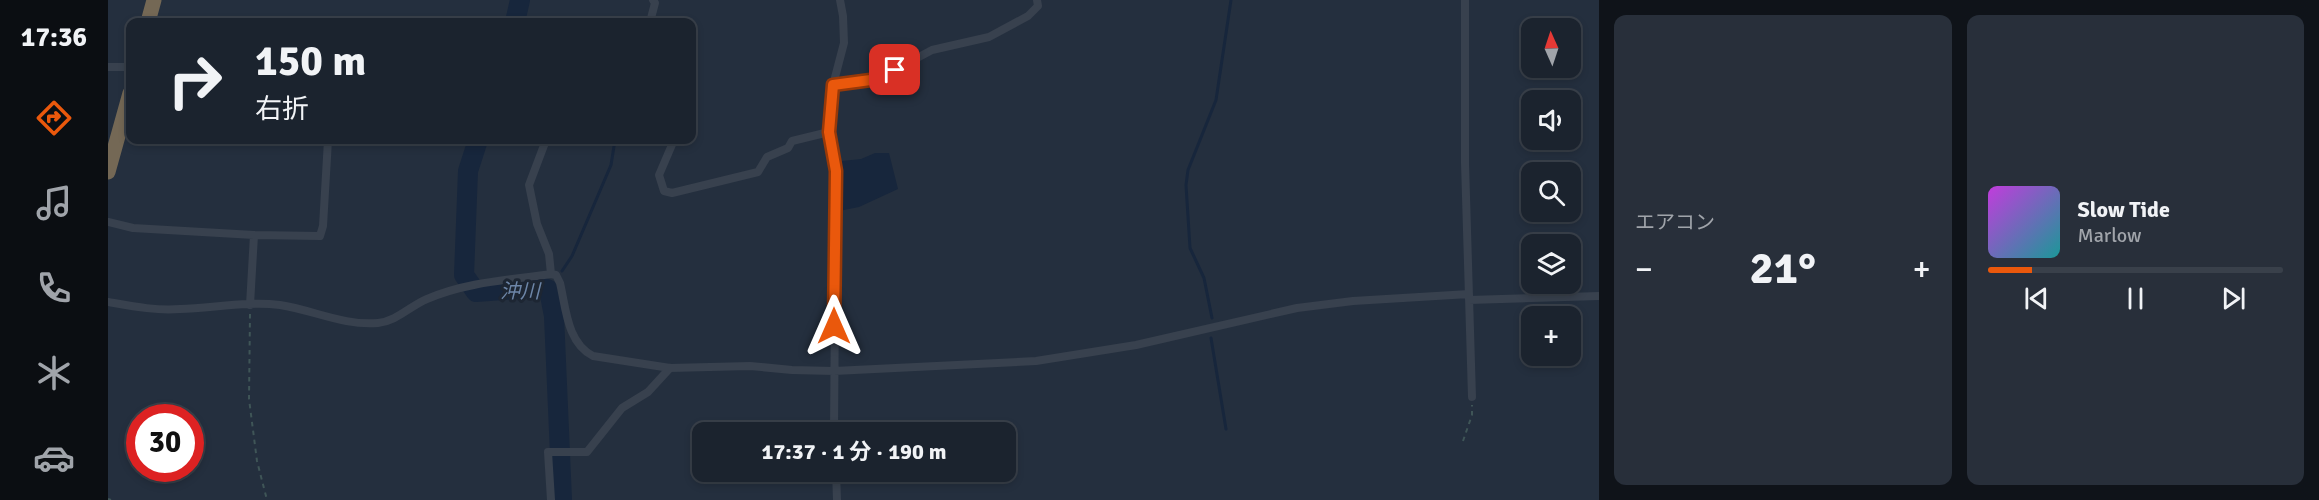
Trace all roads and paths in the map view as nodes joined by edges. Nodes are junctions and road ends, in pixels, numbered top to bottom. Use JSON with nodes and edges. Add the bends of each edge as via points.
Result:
{"nodes":[{"id":1,"x":154,"y":0,"type":"edge"},
{"id":2,"x":653,"y":0,"type":"edge"},
{"id":3,"x":840,"y":0,"type":"edge"},
{"id":4,"x":1037,"y":0,"type":"edge"},
{"id":5,"x":1465,"y":0,"type":"edge"},
{"id":6,"x":149,"y":18,"type":"edge"},
{"id":7,"x":651,"y":18,"type":"edge"},
{"id":8,"x":108,"y":67,"type":"edge"},
{"id":9,"x":126,"y":67,"type":"edge"},
{"id":10,"x":833,"y":85,"type":"junction"},
{"id":11,"x":126,"y":107,"type":"edge"},
{"id":12,"x":829,"y":132,"type":"junction"},
{"id":13,"x":328,"y":144,"type":"edge"},
{"id":14,"x":544,"y":144,"type":"edge"},
{"id":15,"x":672,"y":144,"type":"edge"},
{"id":16,"x":108,"y":172,"type":"edge"},
{"id":17,"x":108,"y":222,"type":"edge"},
{"id":18,"x":254,"y":236,"type":"junction"},
{"id":19,"x":551,"y":274,"type":"junction"},
{"id":20,"x":1599,"y":296,"type":"edge"},
{"id":21,"x":1469,"y":297,"type":"junction"},
{"id":22,"x":108,"y":302,"type":"edge"},
{"id":23,"x":250,"y":305,"type":"junction"},
{"id":24,"x":670,"y":368,"type":"junction"},
{"id":25,"x":834,"y":371,"type":"junction"},
{"id":26,"x":1472,"y":397,"type":"joint"},
{"id":27,"x":834,"y":422,"type":"edge"},
{"id":28,"x":1463,"y":441,"type":"dead end"},
{"id":29,"x":836,"y":482,"type":"edge"},
{"id":30,"x":267,"y":500,"type":"edge"},
{"id":31,"x":551,"y":500,"type":"edge"},
{"id":32,"x":837,"y":500,"type":"edge"}],
"edges":[{"from":1,"to":6,"type":"highway"},
{"from":2,"to":7,"type":"street"},
{"from":3,"to":10,"type":"street","via":[[844,43]]},
{"from":4,"to":10,"type":"street","via":[[1038,6],[1028,16],[989,37],[932,50],[878,79]]},
{"from":5,"to":21,"type":"street"},
{"from":8,"to":9,"type":"street"},
{"from":10,"to":12,"type":"street"},
{"from":11,"to":16,"type":"highway"},
{"from":12,"to":15,"type":"street","via":[[792,141],[788,148],[767,157],[758,172],[672,193],[664,191],[659,175]]},
{"from":12,"to":25,"type":"street","via":[[836,171]]},
{"from":13,"to":18,"type":"street","via":[[320,236]]},
{"from":14,"to":19,"type":"street","via":[[529,185]]},
{"from":17,"to":18,"type":"street","via":[[133,228]]},
{"from":18,"to":23,"type":"street"},
{"from":19,"to":23,"type":"street","via":[[463,287],[426,299],[379,323],[349,322],[280,305]]},
{"from":19,"to":24,"type":"street","via":[[560,283],[573,336],[585,352]]},
{"from":20,"to":21,"type":"street"},
{"from":21,"to":25,"type":"street","via":[[1353,301],[1297,308],[1136,345],[1036,361]]},
{"from":21,"to":26,"type":"street"},
{"from":22,"to":23,"type":"street","via":[[177,310]]},
{"from":23,"to":30,"type":"path","via":[[249,399],[257,461]]},
{"from":24,"to":25,"type":"street","via":[[750,366]]},
{"from":24,"to":31,"type":"street","via":[[648,392],[622,408],[587,452],[548,452]]},
{"from":25,"to":27,"type":"street"},
{"from":26,"to":28,"type":"path","via":[[1472,415]]},
{"from":29,"to":32,"type":"street"}]}
